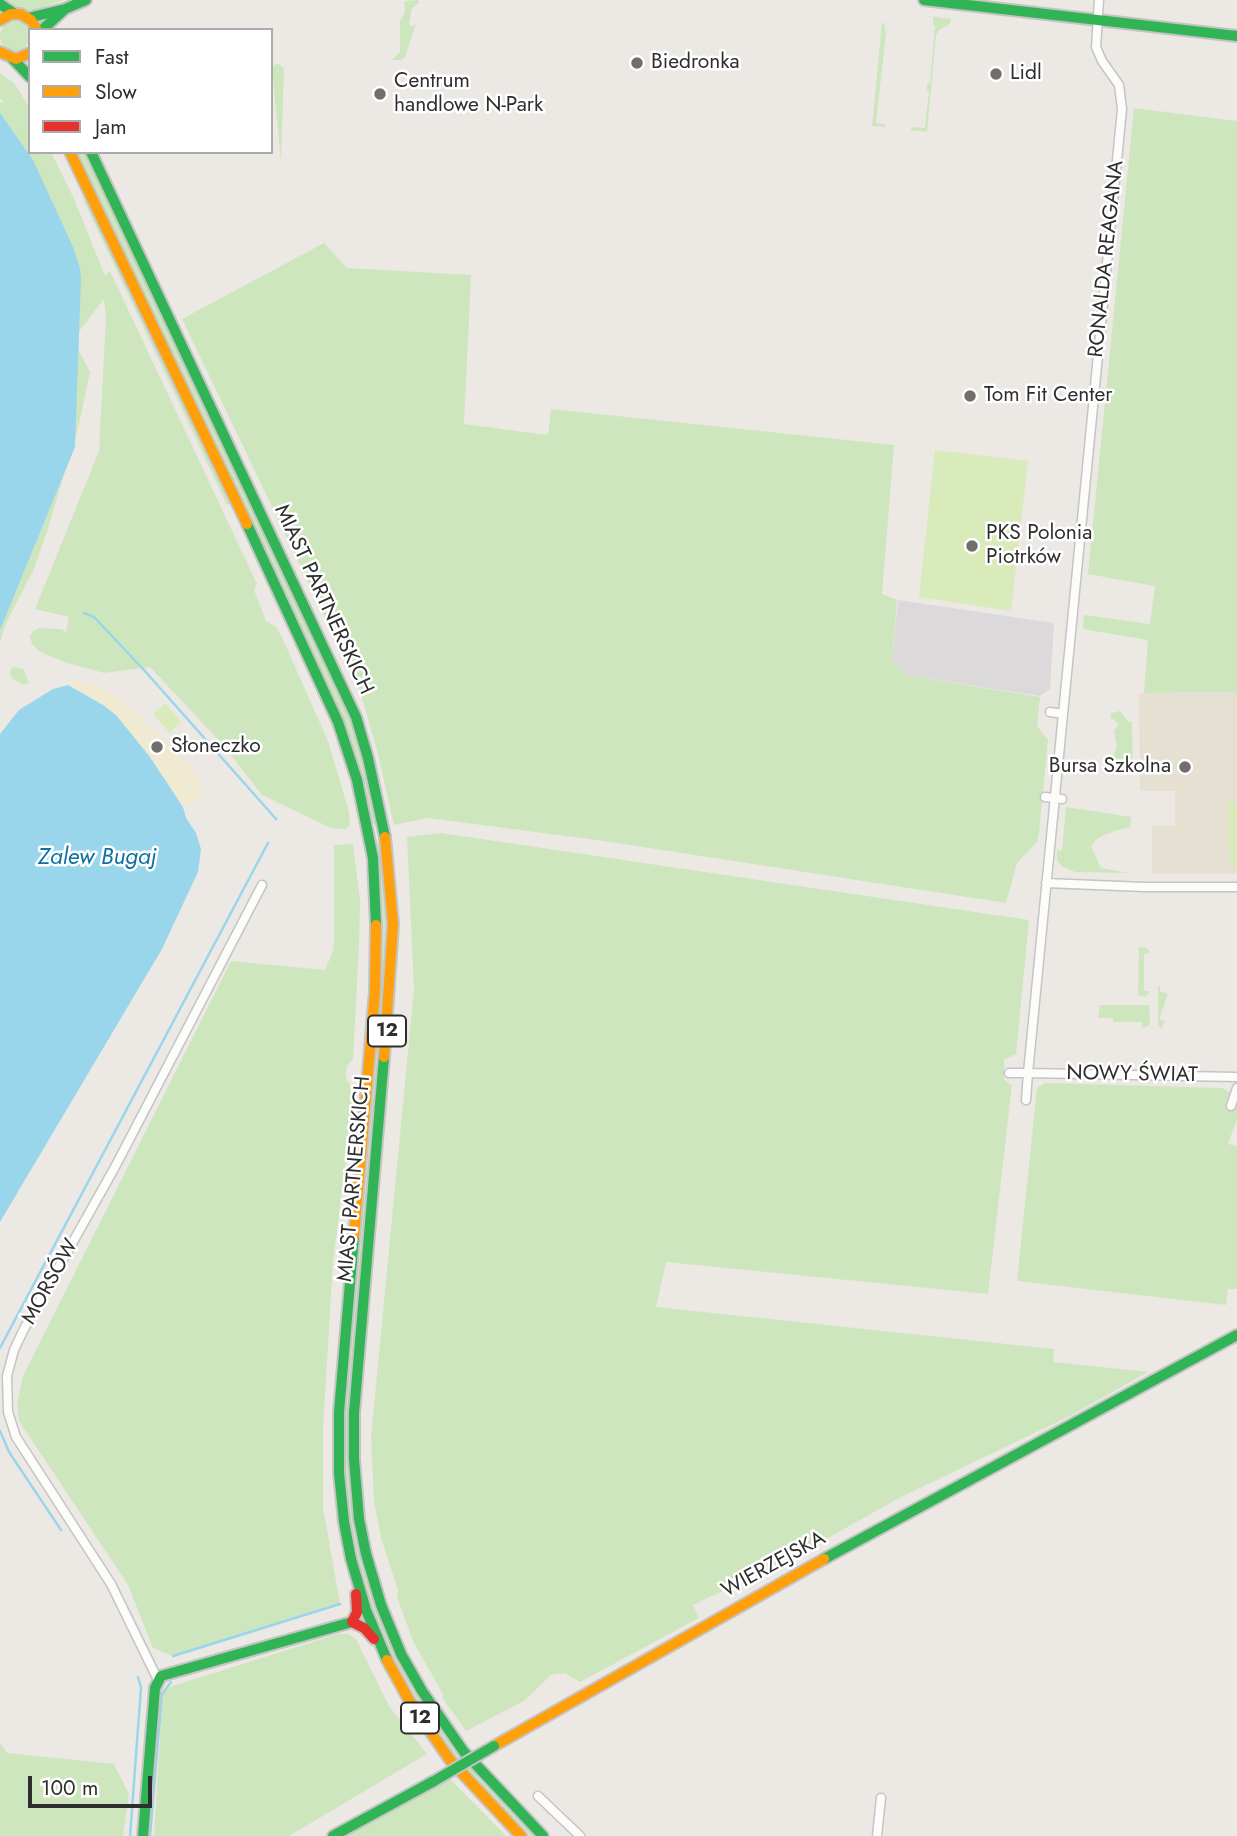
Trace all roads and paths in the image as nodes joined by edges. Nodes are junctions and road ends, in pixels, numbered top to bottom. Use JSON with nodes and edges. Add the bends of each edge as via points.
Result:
{"nodes":[{"id":1,"x":924,"y":0,"type":"edge"},
{"id":2,"x":1100,"y":0,"type":"edge"},
{"id":3,"x":948,"y":1,"type":"edge"},
{"id":4,"x":75,"y":3,"type":"edge"},
{"id":5,"x":0,"y":4,"type":"edge"},
{"id":6,"x":15,"y":14,"type":"junction"},
{"id":7,"x":28,"y":18,"type":"junction"},
{"id":8,"x":1097,"y":19,"type":"junction"},
{"id":9,"x":0,"y":20,"type":"edge"},
{"id":10,"x":36,"y":28,"type":"edge"},
{"id":11,"x":44,"y":28,"type":"edge"},
{"id":12,"x":1237,"y":36,"type":"edge"},
{"id":13,"x":0,"y":52,"type":"edge"},
{"id":14,"x":28,"y":55,"type":"edge"},
{"id":15,"x":12,"y":58,"type":"junction"},
{"id":16,"x":28,"y":75,"type":"edge"},
{"id":17,"x":71,"y":154,"type":"edge"},
{"id":18,"x":92,"y":154,"type":"edge"},
{"id":19,"x":1050,"y":712,"type":"dead end"},
{"id":20,"x":1063,"y":714,"type":"junction"},
{"id":21,"x":1045,"y":797,"type":"dead end"},
{"id":22,"x":1059,"y":798,"type":"junction"},
{"id":23,"x":1046,"y":883,"type":"junction"},
{"id":24,"x":262,"y":885,"type":"dead end"},
{"id":25,"x":1237,"y":887,"type":"edge"},
{"id":26,"x":1009,"y":1073,"type":"dead end"},
{"id":27,"x":1028,"y":1073,"type":"junction"},
{"id":28,"x":1237,"y":1077,"type":"edge"},
{"id":29,"x":1237,"y":1088,"type":"edge"},
{"id":30,"x":1026,"y":1100,"type":"dead end"},
{"id":31,"x":1231,"y":1106,"type":"dead end"},
{"id":32,"x":1237,"y":1335,"type":"edge"},
{"id":33,"x":356,"y":1577,"type":"junction"},
{"id":34,"x":352,"y":1622,"type":"junction"},
{"id":35,"x":381,"y":1647,"type":"junction"},
{"id":36,"x":158,"y":1680,"type":"junction"},
{"id":37,"x":538,"y":1796,"type":"dead end"},
{"id":38,"x":881,"y":1798,"type":"dead end"},
{"id":39,"x":143,"y":1836,"type":"edge"},
{"id":40,"x":333,"y":1836,"type":"edge"},
{"id":41,"x":522,"y":1836,"type":"edge"},
{"id":42,"x":544,"y":1836,"type":"edge"},
{"id":43,"x":580,"y":1836,"type":"edge"},
{"id":44,"x":877,"y":1836,"type":"edge"}],
"edges":[{"from":1,"to":3,"type":"main road"},
{"from":2,"to":8,"type":"street","name":"RONALDA REAGANA"},
{"from":3,"to":8,"type":"main road"},
{"from":4,"to":7,"type":"main road"},
{"from":4,"to":11,"type":"main road"},
{"from":5,"to":6,"type":"main road"},
{"from":6,"to":7,"type":"main road"},
{"from":6,"to":9,"type":"main road"},
{"from":7,"to":10,"type":"main road"},
{"from":8,"to":12,"type":"main road"},
{"from":8,"to":20,"type":"street","name":"RONALDA REAGANA","via":[[1096,47],[1119,85],[1122,109]]},
{"from":13,"to":15,"type":"main road"},
{"from":14,"to":15,"type":"main road"},
{"from":15,"to":16,"type":"main road"},
{"from":17,"to":33,"type":"main road","name":"MIAST PARTNERSKICH","number":"12","via":[[321,683],[352,762],[366,814],[376,891],[377,956],[338,1439],[342,1506]]},
{"from":18,"to":42,"type":"main road","name":"MIAST PARTNERSKICH","number":"12","via":[[334,666],[369,758],[386,842],[393,924],[354,1413],[359,1519],[381,1605],[422,1692],[464,1752]]},
{"from":19,"to":20,"type":"street"},
{"from":20,"to":22,"type":"street","name":"RONALDA REAGANA"},
{"from":21,"to":22,"type":"street"},
{"from":22,"to":23,"type":"street","name":"RONALDA REAGANA"},
{"from":23,"to":25,"type":"street"},
{"from":23,"to":27,"type":"street"},
{"from":24,"to":36,"type":"street","name":"MORSÓW","via":[[24,1329],[7,1376],[8,1412],[16,1437],[111,1584]]},
{"from":26,"to":27,"type":"street","name":"NOWY ŚWIAT"},
{"from":27,"to":28,"type":"street","name":"NOWY ŚWIAT"},
{"from":27,"to":30,"type":"street"},
{"from":29,"to":31,"type":"street"},
{"from":32,"to":40,"type":"main road","name":"WIERZEJSKA","bridge":true,"via":[[836,1552]]},
{"from":33,"to":34,"type":"main road","via":[[357,1612]]},
{"from":33,"to":35,"type":"main road","name":"MIAST PARTNERSKICH","number":"12"},
{"from":34,"to":35,"type":"main road"},
{"from":34,"to":36,"type":"main road","via":[[165,1674]]},
{"from":35,"to":41,"type":"main road","name":"MIAST PARTNERSKICH","number":"12","via":[[440,1746]]},
{"from":36,"to":39,"type":"main road"},
{"from":37,"to":43,"type":"street"},
{"from":38,"to":44,"type":"street"}]}
